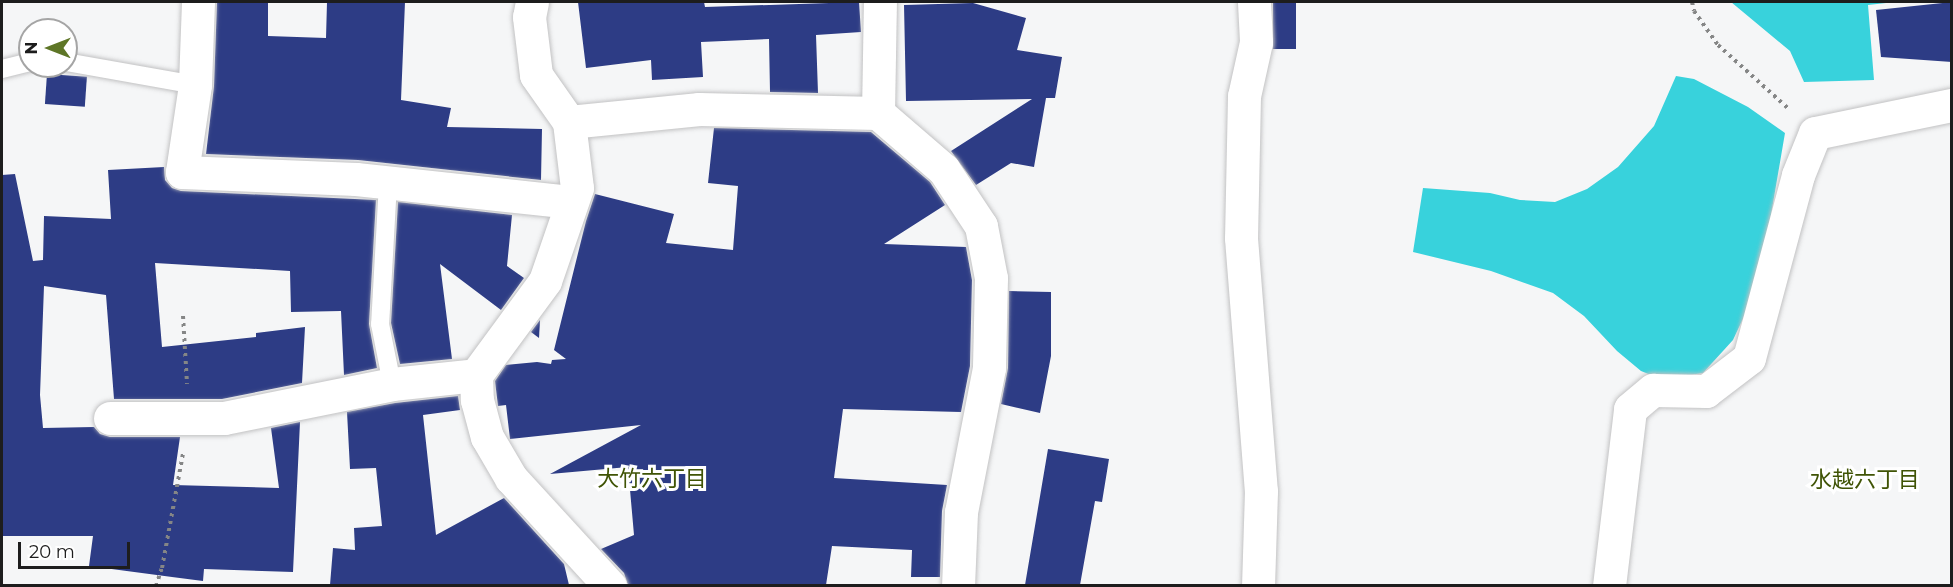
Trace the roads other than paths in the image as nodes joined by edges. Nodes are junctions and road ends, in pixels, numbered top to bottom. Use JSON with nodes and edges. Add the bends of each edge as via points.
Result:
{"nodes":[{"id":1,"x":198,"y":2,"type":"edge"},
{"id":2,"x":532,"y":2,"type":"edge"},
{"id":3,"x":880,"y":2,"type":"edge"},
{"id":4,"x":1254,"y":2,"type":"edge"},
{"id":5,"x":78,"y":64,"type":"edge"},
{"id":6,"x":18,"y":65,"type":"edge"},
{"id":7,"x":2,"y":69,"type":"edge"},
{"id":8,"x":195,"y":85,"type":"junction"},
{"id":9,"x":1952,"y":105,"type":"edge"},
{"id":10,"x":878,"y":113,"type":"junction"},
{"id":11,"x":568,"y":122,"type":"junction"},
{"id":12,"x":388,"y":183,"type":"junction"},
{"id":13,"x":570,"y":202,"type":"junction"},
{"id":14,"x":476,"y":375,"type":"junction"},
{"id":15,"x":392,"y":384,"type":"junction"},
{"id":16,"x":110,"y":418,"type":"dead end"},
{"id":17,"x":610,"y":585,"type":"edge"},
{"id":18,"x":958,"y":585,"type":"edge"},
{"id":19,"x":1257,"y":585,"type":"edge"},
{"id":20,"x":1608,"y":585,"type":"edge"}],
"edges":[{"from":1,"to":8,"type":"street"},
{"from":2,"to":11,"type":"street","via":[[529,17],[536,75]]},
{"from":3,"to":10,"type":"street"},
{"from":4,"to":19,"type":"street","via":[[1256,42],[1244,96],[1241,238],[1261,491]]},
{"from":5,"to":8,"type":"lane"},
{"from":6,"to":7,"type":"lane"},
{"from":8,"to":12,"type":"street","via":[[182,172]]},
{"from":9,"to":20,"type":"street","via":[[1815,133],[1798,175],[1749,358],[1706,391],[1653,390],[1630,409]]},
{"from":10,"to":11,"type":"street","via":[[699,109]]},
{"from":10,"to":18,"type":"street","via":[[944,170],[981,226],[991,278],[989,368],[961,512]]},
{"from":11,"to":13,"type":"street","via":[[577,188]]},
{"from":12,"to":13,"type":"street"},
{"from":12,"to":15,"type":"lane","via":[[380,324]]},
{"from":13,"to":14,"type":"street","via":[[545,281]]},
{"from":14,"to":15,"type":"street"},
{"from":14,"to":17,"type":"street","via":[[477,400],[487,437],[511,478]]},
{"from":15,"to":16,"type":"street","via":[[224,418]]}]}
